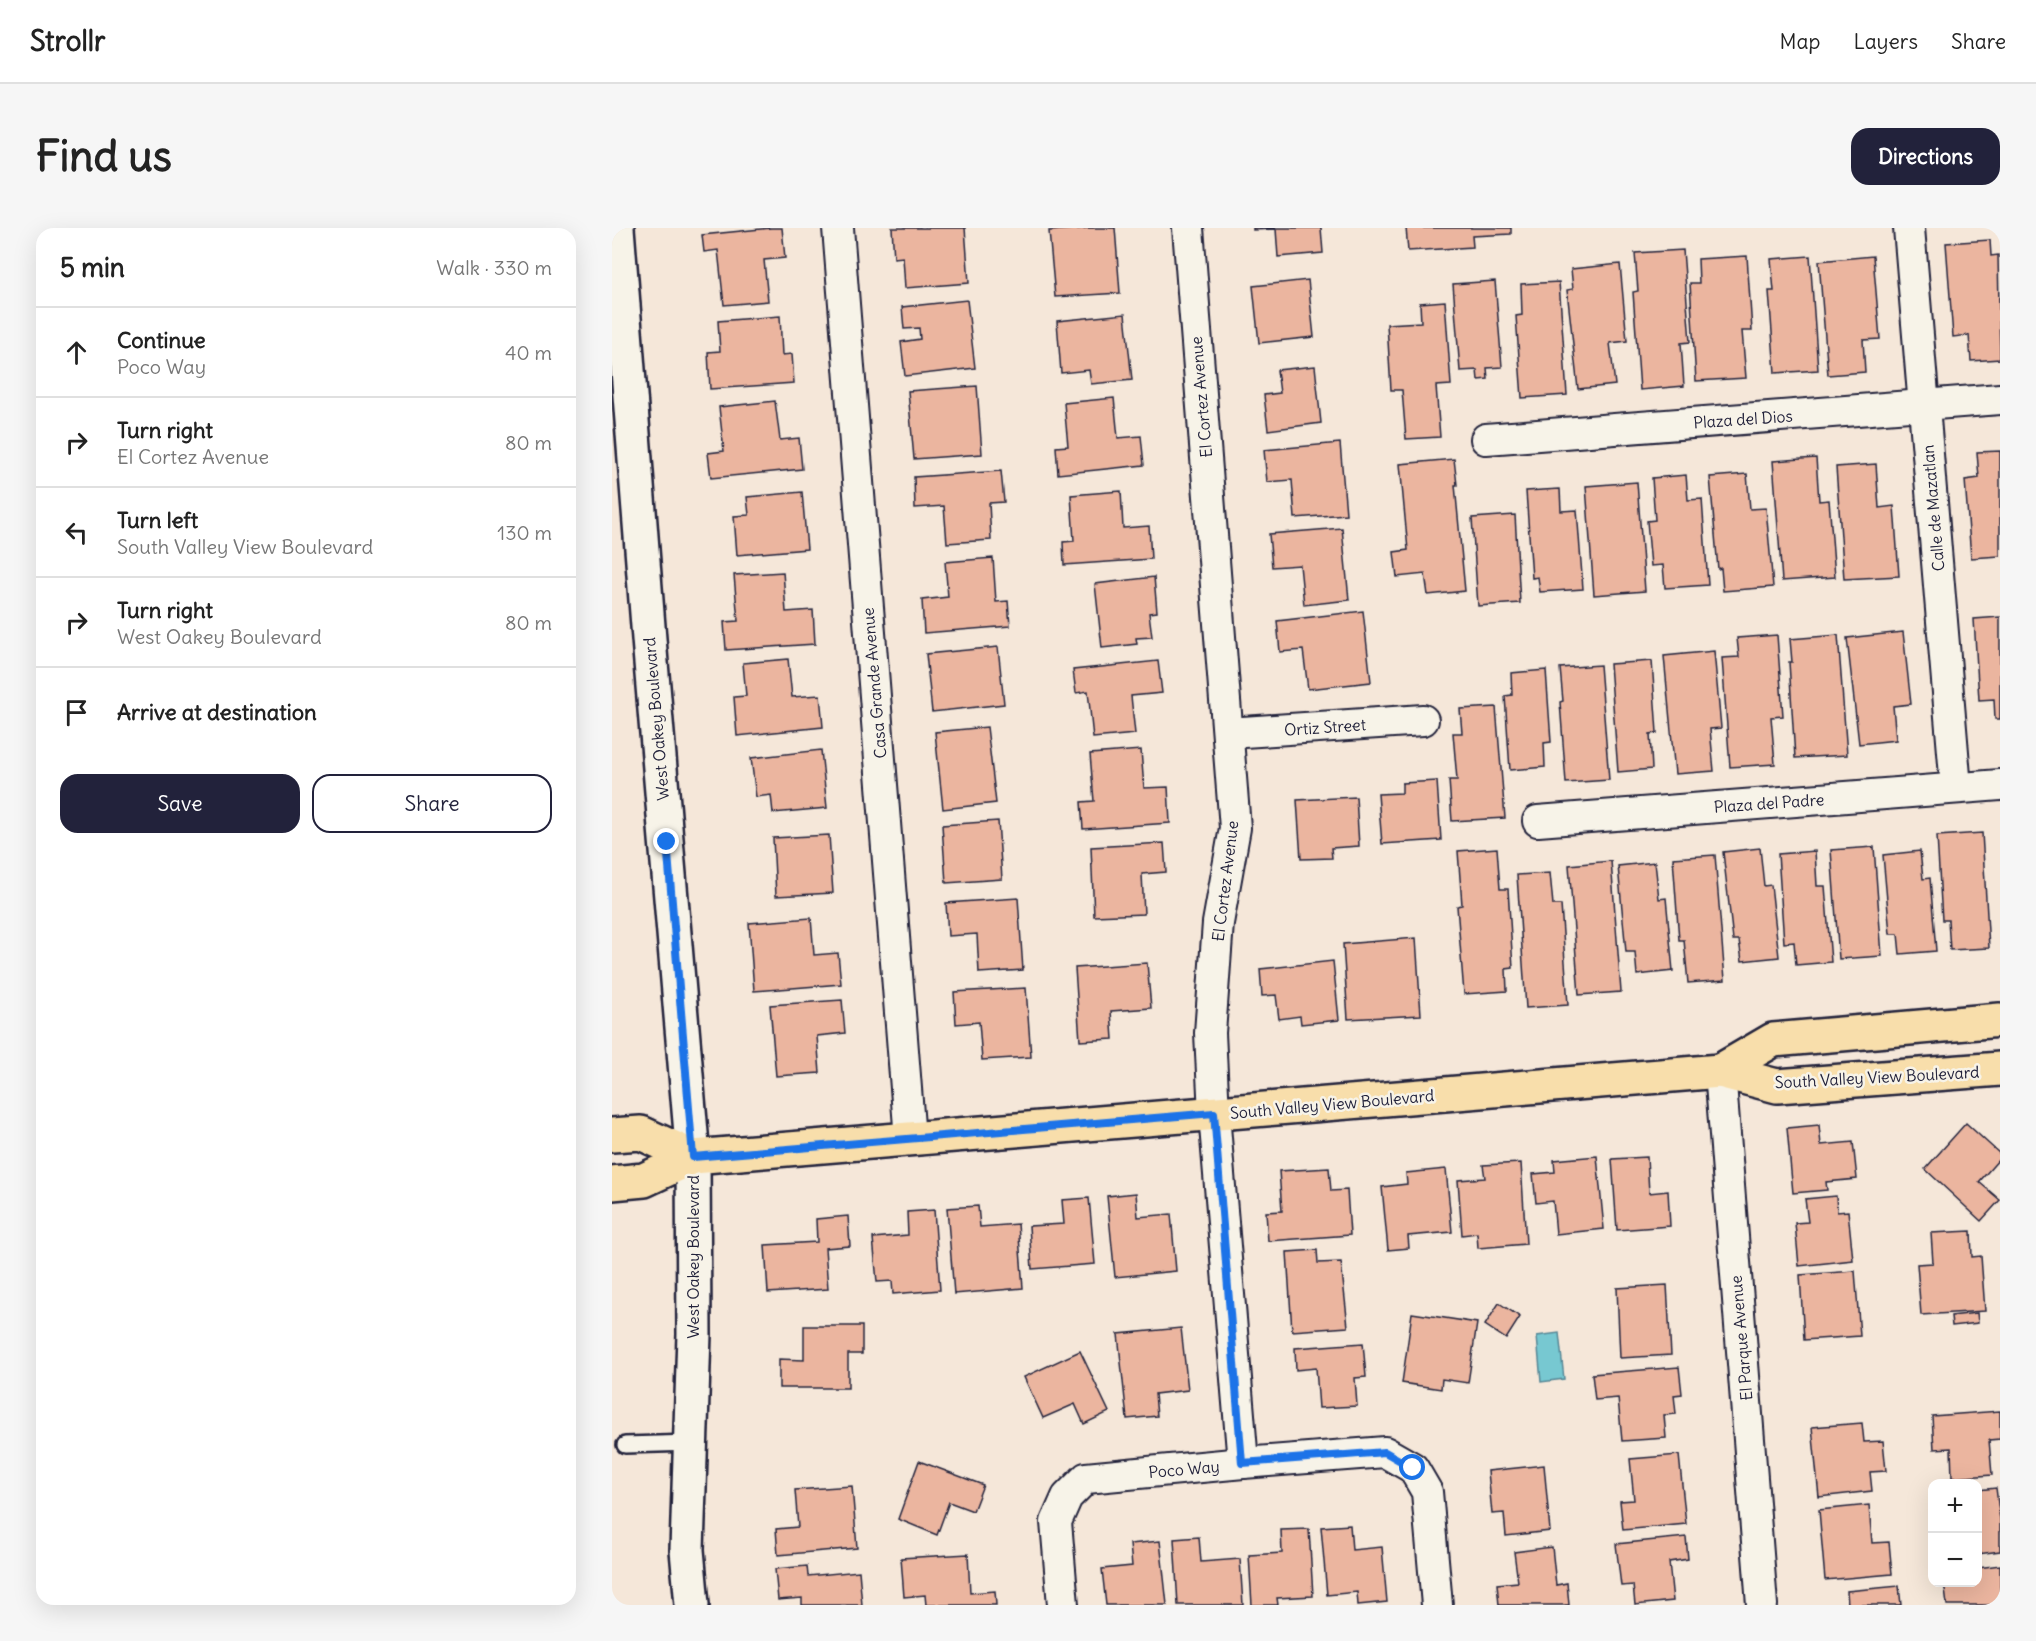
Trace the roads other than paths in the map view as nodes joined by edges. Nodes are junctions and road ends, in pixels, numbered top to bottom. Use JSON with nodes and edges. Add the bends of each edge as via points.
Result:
{"nodes":[{"id":1,"x":617,"y":228,"type":"edge"},
{"id":2,"x":838,"y":228,"type":"edge"},
{"id":3,"x":1188,"y":228,"type":"edge"},
{"id":4,"x":1909,"y":228,"type":"edge"},
{"id":5,"x":2000,"y":399,"type":"edge"},
{"id":6,"x":1924,"y":405,"type":"junction"},
{"id":7,"x":1486,"y":439,"type":"dead end"},
{"id":8,"x":1423,"y":720,"type":"dead end"},
{"id":9,"x":1228,"y":733,"type":"junction"},
{"id":10,"x":2000,"y":785,"type":"edge"},
{"id":11,"x":1956,"y":788,"type":"junction"},
{"id":12,"x":1538,"y":821,"type":"dead end"},
{"id":13,"x":2000,"y":1020,"type":"edge"},
{"id":14,"x":2000,"y":1069,"type":"edge"},
{"id":15,"x":1720,"y":1071,"type":"junction"},
{"id":16,"x":1214,"y":1113,"type":"junction"},
{"id":17,"x":612,"y":1136,"type":"edge"},
{"id":18,"x":910,"y":1139,"type":"junction"},
{"id":19,"x":693,"y":1157,"type":"junction"},
{"id":20,"x":612,"y":1183,"type":"edge"},
{"id":21,"x":692,"y":1443,"type":"junction"},
{"id":22,"x":625,"y":1445,"type":"dead end"},
{"id":23,"x":1242,"y":1463,"type":"junction"},
{"id":24,"x":692,"y":1605,"type":"edge"},
{"id":25,"x":1063,"y":1605,"type":"edge"},
{"id":26,"x":1437,"y":1605,"type":"edge"},
{"id":27,"x":1762,"y":1605,"type":"edge"}],
"edges":[{"from":1,"to":19,"type":"main road","name":"West Oakey Boulevard"},
{"from":2,"to":18,"type":"street","name":"Casa Grande Avenue"},
{"from":3,"to":9,"type":"street","name":"El Cortez Avenue"},
{"from":4,"to":6,"type":"street","name":"Calle de Mazatlan"},
{"from":5,"to":6,"type":"street","name":"Plaza del Dios"},
{"from":6,"to":7,"type":"street","name":"Plaza del Dios"},
{"from":6,"to":11,"type":"street","name":"Calle de Mazatlan"},
{"from":8,"to":9,"type":"street","name":"Ortiz Street"},
{"from":9,"to":16,"type":"street","name":"El Cortez Avenue","via":[[1235,828],[1216,945],[1210,1033]]},
{"from":10,"to":11,"type":"street","name":"Plaza del Padre"},
{"from":11,"to":12,"type":"street","name":"Plaza del Padre"},
{"from":13,"to":15,"type":"main road","name":"South Valley View Boulevard","via":[[1773,1040]]},
{"from":14,"to":15,"type":"main road","name":"South Valley View Boulevard","via":[[1777,1086]]},
{"from":15,"to":16,"type":"main road","name":"South Valley View Boulevard"},
{"from":15,"to":27,"type":"street","name":"El Parque Avenue"},
{"from":16,"to":18,"type":"main road","name":"South Valley View Boulevard"},
{"from":16,"to":23,"type":"street","name":"El Cortez Avenue"},
{"from":17,"to":19,"type":"main road","name":"South Valley View Boulevard","via":[[640,1133]]},
{"from":18,"to":19,"type":"main road","name":"South Valley View Boulevard"},
{"from":19,"to":20,"type":"main road","name":"South Valley View Boulevard","via":[[644,1180]]},
{"from":19,"to":21,"type":"main road","name":"West Oakey Boulevard"},
{"from":21,"to":22,"type":"lane"},
{"from":21,"to":24,"type":"main road","name":"West Oakey Boulevard","via":[[687,1550]]},
{"from":23,"to":25,"type":"street","name":"Poco Way","via":[[1086,1478],[1067,1497],[1056,1522]]},
{"from":23,"to":26,"type":"street","name":"Poco Way","via":[[1385,1452],[1413,1468],[1427,1492]]}]}
